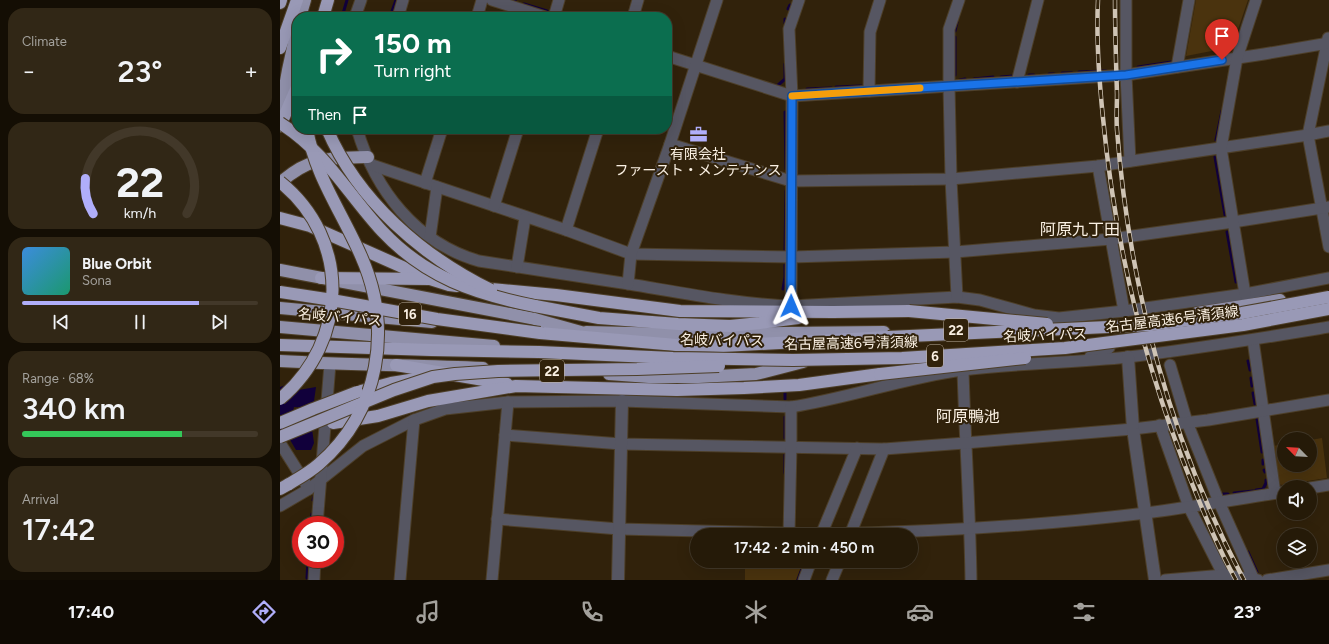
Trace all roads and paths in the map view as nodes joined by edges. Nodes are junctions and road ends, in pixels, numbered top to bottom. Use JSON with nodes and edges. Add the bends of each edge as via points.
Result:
{"nodes":[{"id":1,"x":297,"y":0,"type":"edge"},
{"id":2,"x":305,"y":0,"type":"edge"},
{"id":3,"x":328,"y":0,"type":"edge"},
{"id":4,"x":360,"y":0,"type":"edge"},
{"id":5,"x":403,"y":0,"type":"edge"},
{"id":6,"x":482,"y":0,"type":"edge"},
{"id":7,"x":492,"y":0,"type":"edge"},
{"id":8,"x":559,"y":0,"type":"edge"},
{"id":9,"x":638,"y":0,"type":"edge"},
{"id":10,"x":717,"y":0,"type":"edge"},
{"id":11,"x":799,"y":0,"type":"edge"},
{"id":12,"x":880,"y":0,"type":"edge"},
{"id":13,"x":959,"y":0,"type":"edge"},
{"id":14,"x":1038,"y":0,"type":"edge"},
{"id":15,"x":1126,"y":0,"type":"edge"},
{"id":16,"x":1189,"y":0,"type":"edge"},
{"id":17,"x":1256,"y":0,"type":"edge"},
{"id":18,"x":293,"y":12,"type":"edge"},
{"id":19,"x":301,"y":12,"type":"edge"},
{"id":20,"x":319,"y":12,"type":"edge"},
{"id":21,"x":356,"y":12,"type":"edge"},
{"id":22,"x":399,"y":12,"type":"edge"},
{"id":23,"x":478,"y":12,"type":"edge"},
{"id":24,"x":529,"y":12,"type":"edge"},
{"id":25,"x":555,"y":12,"type":"edge"},
{"id":26,"x":634,"y":12,"type":"edge"},
{"id":27,"x":292,"y":14,"type":"edge"},
{"id":28,"x":1328,"y":40,"type":"edge"},
{"id":29,"x":280,"y":48,"type":"edge"},
{"id":30,"x":292,"y":52,"type":"edge"},
{"id":31,"x":672,"y":58,"type":"edge"},
{"id":32,"x":1237,"y":58,"type":"junction"},
{"id":33,"x":696,"y":65,"type":"junction"},
{"id":34,"x":1177,"y":67,"type":"junction"},
{"id":35,"x":1126,"y":75,"type":"junction"},
{"id":36,"x":1017,"y":82,"type":"junction"},
{"id":37,"x":949,"y":86,"type":"junction"},
{"id":38,"x":870,"y":91,"type":"junction"},
{"id":39,"x":792,"y":96,"type":"junction"},
{"id":40,"x":292,"y":98,"type":"edge"},
{"id":41,"x":280,"y":114,"type":"edge"},
{"id":42,"x":280,"y":125,"type":"edge"},
{"id":43,"x":1329,"y":131,"type":"edge"},
{"id":44,"x":292,"y":133,"type":"edge"},
{"id":45,"x":294,"y":134,"type":"edge"},
{"id":46,"x":308,"y":134,"type":"edge"},
{"id":47,"x":329,"y":134,"type":"edge"},
{"id":48,"x":361,"y":134,"type":"edge"},
{"id":49,"x":440,"y":134,"type":"edge"},
{"id":50,"x":516,"y":134,"type":"edge"},
{"id":51,"x":596,"y":134,"type":"edge"},
{"id":52,"x":1308,"y":135,"type":"junction"},
{"id":53,"x":670,"y":144,"type":"junction"},
{"id":54,"x":1220,"y":148,"type":"junction"},
{"id":55,"x":370,"y":161,"type":"junction"},
{"id":56,"x":1130,"y":161,"type":"junction"},
{"id":57,"x":1098,"y":166,"type":"junction"},
{"id":58,"x":951,"y":179,"type":"junction"},
{"id":59,"x":791,"y":181,"type":"junction"},
{"id":60,"x":280,"y":182,"type":"edge"},
{"id":61,"x":425,"y":183,"type":"junction"},
{"id":62,"x":437,"y":187,"type":"junction"},
{"id":63,"x":494,"y":206,"type":"junction"},
{"id":64,"x":1325,"y":208,"type":"edge"},
{"id":65,"x":280,"y":218,"type":"edge"},
{"id":66,"x":525,"y":218,"type":"junction"},
{"id":67,"x":1233,"y":222,"type":"junction"},
{"id":68,"x":566,"y":230,"type":"junction"},
{"id":69,"x":430,"y":237,"type":"junction"},
{"id":70,"x":1111,"y":239,"type":"junction"},
{"id":71,"x":1329,"y":247,"type":"edge"},
{"id":72,"x":955,"y":252,"type":"junction"},
{"id":73,"x":631,"y":254,"type":"junction"},
{"id":74,"x":792,"y":257,"type":"junction"},
{"id":75,"x":517,"y":267,"type":"junction"},
{"id":76,"x":280,"y":270,"type":"edge"},
{"id":77,"x":321,"y":278,"type":"junction"},
{"id":78,"x":1329,"y":278,"type":"edge"},
{"id":79,"x":430,"y":279,"type":"junction"},
{"id":80,"x":628,"y":284,"type":"junction"},
{"id":81,"x":280,"y":292,"type":"edge"},
{"id":82,"x":1329,"y":292,"type":"edge"},
{"id":83,"x":1245,"y":294,"type":"junction"},
{"id":84,"x":957,"y":297,"type":"junction"},
{"id":85,"x":1329,"y":297,"type":"edge"},
{"id":86,"x":535,"y":306,"type":"junction"},
{"id":87,"x":791,"y":306,"type":"junction"},
{"id":88,"x":280,"y":308,"type":"edge"},
{"id":89,"x":1329,"y":309,"type":"edge"},
{"id":90,"x":1124,"y":311,"type":"junction"},
{"id":91,"x":833,"y":312,"type":"junction"},
{"id":92,"x":1329,"y":313,"type":"edge"},
{"id":93,"x":1082,"y":315,"type":"junction"},
{"id":94,"x":1116,"y":324,"type":"junction"},
{"id":95,"x":280,"y":327,"type":"edge"},
{"id":96,"x":1045,"y":327,"type":"junction"},
{"id":97,"x":1329,"y":327,"type":"edge"},
{"id":98,"x":1092,"y":328,"type":"junction"},
{"id":99,"x":581,"y":332,"type":"junction"},
{"id":100,"x":540,"y":333,"type":"joint"},
{"id":101,"x":1253,"y":340,"type":"junction"},
{"id":102,"x":280,"y":345,"type":"edge"},
{"id":103,"x":1065,"y":348,"type":"junction"},
{"id":104,"x":1109,"y":348,"type":"junction"},
{"id":105,"x":821,"y":357,"type":"junction"},
{"id":106,"x":1128,"y":357,"type":"junction"},
{"id":107,"x":757,"y":360,"type":"junction"},
{"id":108,"x":280,"y":361,"type":"edge"},
{"id":109,"x":1083,"y":361,"type":"junction"},
{"id":110,"x":330,"y":364,"type":"junction"},
{"id":111,"x":396,"y":365,"type":"junction"},
{"id":112,"x":1170,"y":365,"type":"dead end"},
{"id":113,"x":963,"y":370,"type":"junction"},
{"id":114,"x":433,"y":377,"type":"junction"},
{"id":115,"x":516,"y":386,"type":"junction"},
{"id":116,"x":280,"y":399,"type":"edge"},
{"id":117,"x":1329,"y":400,"type":"edge"},
{"id":118,"x":622,"y":401,"type":"junction"},
{"id":119,"x":508,"y":402,"type":"junction"},
{"id":120,"x":791,"y":407,"type":"junction"},
{"id":121,"x":1263,"y":411,"type":"junction"},
{"id":122,"x":414,"y":420,"type":"junction"},
{"id":123,"x":280,"y":422,"type":"edge"},
{"id":124,"x":1187,"y":422,"type":"junction"},
{"id":125,"x":333,"y":423,"type":"dead end"},
{"id":126,"x":318,"y":424,"type":"dead end"},
{"id":127,"x":1160,"y":425,"type":"junction"},
{"id":128,"x":1133,"y":429,"type":"junction"},
{"id":129,"x":505,"y":435,"type":"junction"},
{"id":130,"x":280,"y":437,"type":"edge"},
{"id":131,"x":280,"y":443,"type":"edge"},
{"id":132,"x":621,"y":444,"type":"junction"},
{"id":133,"x":965,"y":444,"type":"junction"},
{"id":134,"x":791,"y":447,"type":"junction"},
{"id":135,"x":857,"y":448,"type":"junction"},
{"id":136,"x":884,"y":449,"type":"junction"},
{"id":137,"x":320,"y":479,"type":"junction"},
{"id":138,"x":1277,"y":480,"type":"edge"},
{"id":139,"x":1329,"y":485,"type":"edge"},
{"id":140,"x":1317,"y":487,"type":"edge"},
{"id":141,"x":280,"y":489,"type":"edge"},
{"id":142,"x":308,"y":489,"type":"junction"},
{"id":143,"x":1277,"y":493,"type":"edge"},
{"id":144,"x":1219,"y":502,"type":"junction"},
{"id":145,"x":280,"y":506,"type":"edge"},
{"id":146,"x":1189,"y":507,"type":"junction"},
{"id":147,"x":1146,"y":513,"type":"junction"},
{"id":148,"x":318,"y":516,"type":"edge"},
{"id":149,"x":497,"y":519,"type":"junction"},
{"id":150,"x":789,"y":528,"type":"edge"},
{"id":151,"x":824,"y":528,"type":"edge"},
{"id":152,"x":852,"y":528,"type":"edge"},
{"id":153,"x":619,"y":529,"type":"junction"},
{"id":154,"x":970,"y":530,"type":"junction"},
{"id":155,"x":690,"y":531,"type":"edge"},
{"id":156,"x":918,"y":532,"type":"edge"},
{"id":157,"x":315,"y":568,"type":"edge"},
{"id":158,"x":808,"y":568,"type":"edge"},
{"id":159,"x":837,"y":568,"type":"edge"},
{"id":160,"x":1329,"y":570,"type":"edge"},
{"id":161,"x":1225,"y":578,"type":"edge"},
{"id":162,"x":314,"y":580,"type":"edge"},
{"id":163,"x":400,"y":580,"type":"edge"},
{"id":164,"x":492,"y":580,"type":"edge"},
{"id":165,"x":618,"y":580,"type":"edge"},
{"id":166,"x":804,"y":580,"type":"edge"},
{"id":167,"x":832,"y":580,"type":"edge"},
{"id":168,"x":972,"y":580,"type":"edge"},
{"id":169,"x":1155,"y":580,"type":"edge"},
{"id":170,"x":1165,"y":580,"type":"edge"},
{"id":171,"x":1254,"y":580,"type":"edge"},
{"id":172,"x":1260,"y":580,"type":"edge"},
{"id":173,"x":1267,"y":580,"type":"edge"}],
"edges":[{"from":1,"to":18,"type":"highway"},
{"from":2,"to":19,"type":"highway"},
{"from":3,"to":20,"type":"highway"},
{"from":4,"to":21,"type":"street"},
{"from":5,"to":22,"type":"street"},
{"from":6,"to":23,"type":"street"},
{"from":7,"to":24,"type":"street"},
{"from":8,"to":25,"type":"street"},
{"from":9,"to":26,"type":"street"},
{"from":10,"to":33,"type":"street"},
{"from":11,"to":39,"type":"street","via":[[790,29]]},
{"from":12,"to":38,"type":"street","via":[[870,32]]},
{"from":13,"to":37,"type":"street","via":[[949,29]]},
{"from":14,"to":36,"type":"street"},
{"from":15,"to":35,"type":"street"},
{"from":16,"to":34,"type":"street"},
{"from":17,"to":32,"type":"street"},
{"from":27,"to":29,"type":"highway"},
{"from":28,"to":32,"type":"street"},
{"from":28,"to":52,"type":"street"},
{"from":30,"to":41,"type":"highway"},
{"from":31,"to":33,"type":"street"},
{"from":32,"to":34,"type":"street"},
{"from":32,"to":54,"type":"street"},
{"from":33,"to":39,"type":"street"},
{"from":33,"to":53,"type":"street"},
{"from":34,"to":35,"type":"street"},
{"from":35,"to":36,"type":"street"},
{"from":35,"to":56,"type":"street"},
{"from":36,"to":37,"type":"street"},
{"from":37,"to":38,"type":"street"},
{"from":37,"to":58,"type":"street"},
{"from":38,"to":39,"type":"street"},
{"from":39,"to":59,"type":"street"},
{"from":40,"to":42,"type":"highway"},
{"from":42,"to":44,"type":"highway","bridge":true},
{"from":43,"to":52,"type":"street"},
{"from":45,"to":86,"type":"highway","bridge":true,"via":[[317,152],[383,231],[415,259],[444,278],[471,290]]},
{"from":46,"to":141,"type":"highway","bridge":true,"via":[[321,177],[361,256],[374,293],[378,333],[377,356],[367,396],[357,418],[345,435],[319,464]]},
{"from":47,"to":86,"type":"highway","bridge":true,"via":[[338,152],[364,189],[406,235],[457,272],[495,292]]},
{"from":48,"to":55,"type":"street"},
{"from":49,"to":61,"type":"street"},
{"from":50,"to":63,"type":"street"},
{"from":51,"to":68,"type":"street"},
{"from":52,"to":54,"type":"street"},
{"from":52,"to":64,"type":"street"},
{"from":53,"to":59,"type":"street"},
{"from":53,"to":73,"type":"street"},
{"from":54,"to":56,"type":"street"},
{"from":54,"to":67,"type":"street"},
{"from":55,"to":60,"type":"highway","via":[[322,159],[301,167]]},
{"from":55,"to":61,"type":"street"},
{"from":55,"to":69,"type":"street","via":[[380,184],[392,202]]},
{"from":56,"to":57,"type":"street"},
{"from":57,"to":58,"type":"street"},
{"from":57,"to":70,"type":"street"},
{"from":58,"to":59,"type":"street"},
{"from":58,"to":72,"type":"street"},
{"from":59,"to":74,"type":"street"},
{"from":60,"to":116,"type":"highway","bridge":true,"via":[[302,202],[317,224],[330,260],[333,291],[328,327],[321,346],[307,370]]},
{"from":61,"to":62,"type":"street"},
{"from":62,"to":63,"type":"street"},
{"from":62,"to":69,"type":"street"},
{"from":63,"to":66,"type":"street"},
{"from":64,"to":67,"type":"street"},
{"from":64,"to":71,"type":"street"},
{"from":65,"to":79,"type":"highway","via":[[310,226]]},
{"from":66,"to":68,"type":"street"},
{"from":66,"to":75,"type":"street"},
{"from":67,"to":70,"type":"street"},
{"from":67,"to":83,"type":"street"},
{"from":68,"to":73,"type":"street"},
{"from":69,"to":75,"type":"street","via":[[464,257]]},
{"from":70,"to":72,"type":"street"},
{"from":70,"to":90,"type":"street"},
{"from":72,"to":74,"type":"street"},
{"from":72,"to":84,"type":"street"},
{"from":73,"to":74,"type":"street"},
{"from":73,"to":80,"type":"street"},
{"from":74,"to":87,"type":"street"},
{"from":75,"to":80,"type":"street"},
{"from":76,"to":77,"type":"highway","number":"22"},
{"from":77,"to":79,"type":"highway"},
{"from":77,"to":99,"type":"highway","number":"22","via":[[531,318]]},
{"from":78,"to":83,"type":"street"},
{"from":79,"to":91,"type":"highway","via":[[449,285],[556,295],[680,311]]},
{"from":80,"to":87,"type":"street","via":[[739,302]]},
{"from":81,"to":100,"type":"highway","number":"16","bridge":true,"via":[[437,319]]},
{"from":82,"to":94,"type":"highway","name":"名岐バイパス","number":"22"},
{"from":83,"to":90,"type":"street"},
{"from":84,"to":87,"type":"street"},
{"from":84,"to":93,"type":"street","via":[[980,300],[1046,317]]},
{"from":85,"to":98,"type":"highway","name":"名古屋高速6号清須線","number":"6","bridge":true,"via":[[1242,313],[1151,325]]},
{"from":86,"to":91,"type":"highway","via":[[599,318],[730,326]]},
{"from":88,"to":99,"type":"highway","name":"名岐バイパス","number":"22","via":[[413,321]]},
{"from":89,"to":103,"type":"highway","name":"名古屋高速6号清須線","number":"6","bridge":true,"via":[[1243,325]]},
{"from":90,"to":93,"type":"street"},
{"from":91,"to":98,"type":"highway","bridge":true,"via":[[909,311]]},
{"from":92,"to":104,"type":"highway","name":"名岐バイパス","number":"22"},
{"from":93,"to":94,"type":"street"},
{"from":93,"to":96,"type":"street"},
{"from":94,"to":96,"type":"highway","name":"名岐バイパス","number":"22"},
{"from":95,"to":105,"type":"highway","name":"名岐バイパス","number":"22","via":[[546,351]]},
{"from":96,"to":99,"type":"highway","name":"名岐バイパス","number":"22","via":[[793,333]]},
{"from":97,"to":101,"type":"street"},
{"from":98,"to":100,"type":"highway","name":"名古屋高速6号清須線","number":"6","bridge":true,"via":[[723,346],[676,345]]},
{"from":101,"to":106,"type":"street"},
{"from":101,"to":121,"type":"street"},
{"from":102,"to":107,"type":"highway","name":"名古屋高速6号清須線","number":"6","bridge":true},
{"from":103,"to":107,"type":"highway","name":"名古屋高速6号清須線","number":"6","bridge":true,"via":[[902,358]]},
{"from":103,"to":115,"type":"highway","bridge":true,"via":[[1038,356],[799,385],[677,390]]},
{"from":104,"to":105,"type":"highway","name":"名岐バイパス","number":"22"},
{"from":104,"to":109,"type":"street"},
{"from":105,"to":111,"type":"highway","number":"22","via":[[756,374],[698,377]]},
{"from":106,"to":109,"type":"street"},
{"from":106,"to":128,"type":"street"},
{"from":107,"to":114,"type":"highway","bridge":true,"via":[[723,366],[498,371]]},
{"from":108,"to":110,"type":"highway","number":"22"},
{"from":109,"to":113,"type":"street"},
{"from":110,"to":111,"type":"highway","number":"22"},
{"from":110,"to":137,"type":"street"},
{"from":111,"to":115,"type":"highway"},
{"from":112,"to":124,"type":"street"},
{"from":113,"to":120,"type":"street"},
{"from":113,"to":133,"type":"street"},
{"from":114,"to":123,"type":"highway","bridge":true,"via":[[391,383],[357,392]]},
{"from":114,"to":130,"type":"highway","bridge":true,"via":[[394,390]]},
{"from":115,"to":125,"type":"highway","via":[[428,401],[378,416]]},
{"from":117,"to":121,"type":"street"},
{"from":118,"to":119,"type":"street"},
{"from":118,"to":120,"type":"street"},
{"from":118,"to":132,"type":"street"},
{"from":119,"to":122,"type":"street","via":[[446,409]]},
{"from":119,"to":129,"type":"street"},
{"from":120,"to":134,"type":"street"},
{"from":121,"to":124,"type":"street"},
{"from":121,"to":138,"type":"street"},
{"from":122,"to":137,"type":"street","via":[[363,446]]},
{"from":122,"to":163,"type":"street"},
{"from":123,"to":126,"type":"highway"},
{"from":124,"to":127,"type":"street"},
{"from":124,"to":144,"type":"street"},
{"from":127,"to":128,"type":"street"},
{"from":127,"to":146,"type":"street"},
{"from":128,"to":133,"type":"street"},
{"from":128,"to":147,"type":"street"},
{"from":129,"to":132,"type":"street"},
{"from":129,"to":149,"type":"street"},
{"from":131,"to":142,"type":"street"},
{"from":132,"to":134,"type":"street"},
{"from":132,"to":153,"type":"street"},
{"from":133,"to":136,"type":"street"},
{"from":133,"to":154,"type":"street"},
{"from":134,"to":135,"type":"street"},
{"from":134,"to":150,"type":"street"},
{"from":135,"to":136,"type":"street"},
{"from":135,"to":151,"type":"street"},
{"from":136,"to":152,"type":"street"},
{"from":137,"to":142,"type":"street"},
{"from":137,"to":148,"type":"street"},
{"from":139,"to":140,"type":"street"},
{"from":142,"to":145,"type":"street"},
{"from":143,"to":144,"type":"street"},
{"from":144,"to":146,"type":"street"},
{"from":144,"to":171,"type":"street"},
{"from":146,"to":147,"type":"street"},
{"from":146,"to":161,"type":"street"},
{"from":147,"to":154,"type":"street"},
{"from":147,"to":169,"type":"street"},
{"from":149,"to":153,"type":"street"},
{"from":149,"to":164,"type":"street"},
{"from":153,"to":155,"type":"street"},
{"from":153,"to":165,"type":"street"},
{"from":154,"to":156,"type":"street"},
{"from":154,"to":168,"type":"street"},
{"from":157,"to":162,"type":"street"},
{"from":158,"to":166,"type":"street"},
{"from":159,"to":167,"type":"street"},
{"from":160,"to":173,"type":"street"},
{"from":161,"to":170,"type":"street"},
{"from":161,"to":171,"type":"street"},
{"from":171,"to":172,"type":"street"}]}
